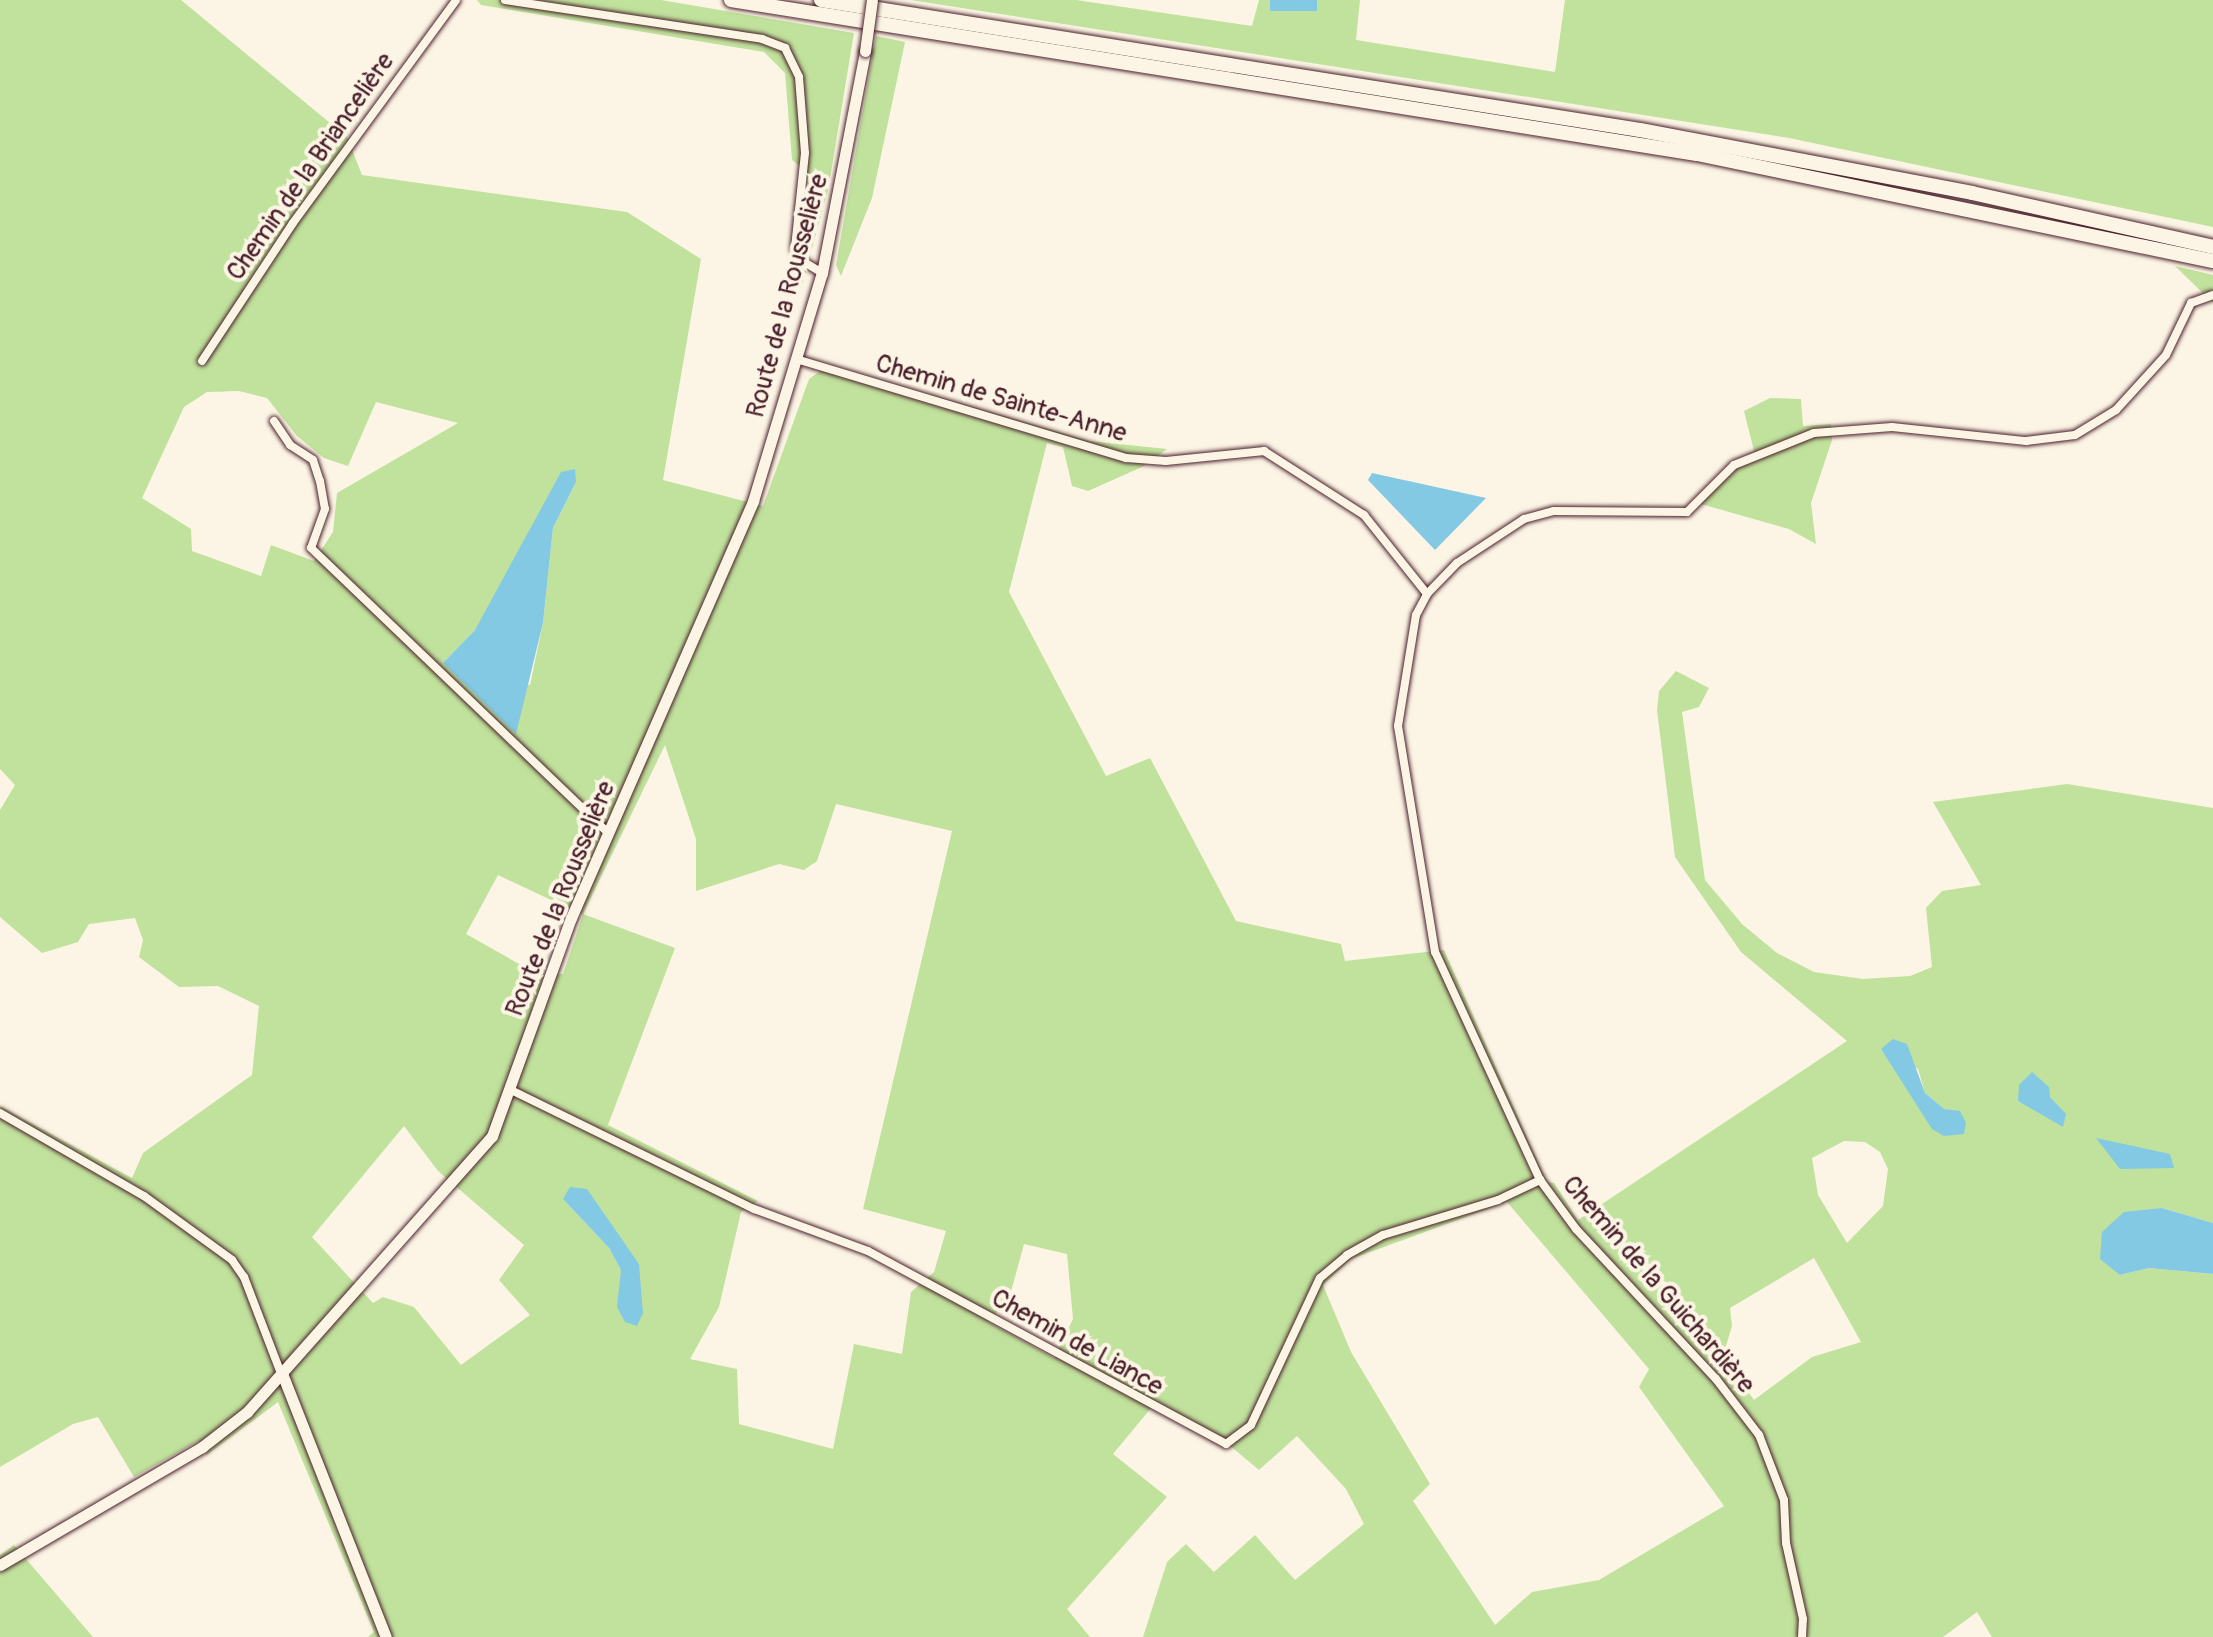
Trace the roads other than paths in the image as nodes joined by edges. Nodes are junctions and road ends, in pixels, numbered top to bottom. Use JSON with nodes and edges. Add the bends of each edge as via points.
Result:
{"nodes":[{"id":1,"x":456,"y":0,"type":"edge"},
{"id":2,"x":505,"y":0,"type":"edge"},
{"id":3,"x":731,"y":0,"type":"edge"},
{"id":4,"x":821,"y":0,"type":"edge"},
{"id":5,"x":872,"y":0,"type":"edge"},
{"id":6,"x":2213,"y":247,"type":"edge"},
{"id":7,"x":2213,"y":261,"type":"edge"},
{"id":8,"x":822,"y":273,"type":"junction"},
{"id":9,"x":2213,"y":295,"type":"edge"},
{"id":10,"x":796,"y":359,"type":"junction"},
{"id":11,"x":202,"y":361,"type":"dead end"},
{"id":12,"x":274,"y":421,"type":"dead end"},
{"id":13,"x":1427,"y":594,"type":"junction"},
{"id":14,"x":609,"y":834,"type":"junction"},
{"id":15,"x":511,"y":1090,"type":"junction"},
{"id":16,"x":0,"y":1113,"type":"edge"},
{"id":17,"x":1540,"y":1180,"type":"junction"},
{"id":18,"x":283,"y":1376,"type":"junction"},
{"id":19,"x":0,"y":1565,"type":"edge"},
{"id":20,"x":386,"y":1637,"type":"edge"},
{"id":21,"x":1802,"y":1637,"type":"edge"}],
"edges":[{"from":1,"to":11,"type":"street","name":"Chemin de la Briancelière","via":[[293,223]]},
{"from":2,"to":8,"type":"street","via":[[762,39],[785,48],[799,77],[805,153],[795,248],[799,259]]},
{"from":3,"to":7,"type":"highway","via":[[1697,154]]},
{"from":4,"to":6,"type":"highway","via":[[1655,133]]},
{"from":5,"to":8,"type":"street","name":"Route de la Rousselière","bridge":true},
{"from":8,"to":10,"type":"street","name":"Route de la Rousselière"},
{"from":9,"to":13,"type":"street","name":"Chemin de la Guichardière","via":[[2191,303],[2166,355],[2116,410],[2075,435],[2026,441],[1892,427],[1814,433],[1734,465],[1687,512],[1554,511],[1524,519],[1457,563]]},
{"from":10,"to":13,"type":"street","name":"Chemin de Sainte-Anne","via":[[1126,458],[1166,461],[1264,451],[1364,515]]},
{"from":10,"to":14,"type":"street","name":"Route de la Rousselière","via":[[735,548]]},
{"from":12,"to":14,"type":"street","via":[[290,445],[313,460],[320,481],[325,509],[311,548]]},
{"from":13,"to":17,"type":"street","name":"Chemin de la Guichardière","via":[[1407,649],[1398,726],[1428,926]]},
{"from":14,"to":15,"type":"street","name":"Route de la Rousselière","via":[[571,918]]},
{"from":15,"to":17,"type":"street","name":"Chemin de Liance","via":[[754,1209],[868,1251],[1226,1444],[1251,1425],[1320,1278],[1347,1255],[1383,1235],[1498,1200]]},
{"from":15,"to":18,"type":"street","name":"Route de la Rousselière","via":[[486,1144]]},
{"from":16,"to":18,"type":"street","via":[[144,1196],[232,1260],[244,1277]]},
{"from":17,"to":21,"type":"street","name":"Chemin de la Guichardière","via":[[1576,1229],[1716,1379],[1759,1435],[1784,1500]]},
{"from":18,"to":19,"type":"street","name":"Route de la Rousselière","via":[[202,1447]]},
{"from":18,"to":20,"type":"street"}]}
